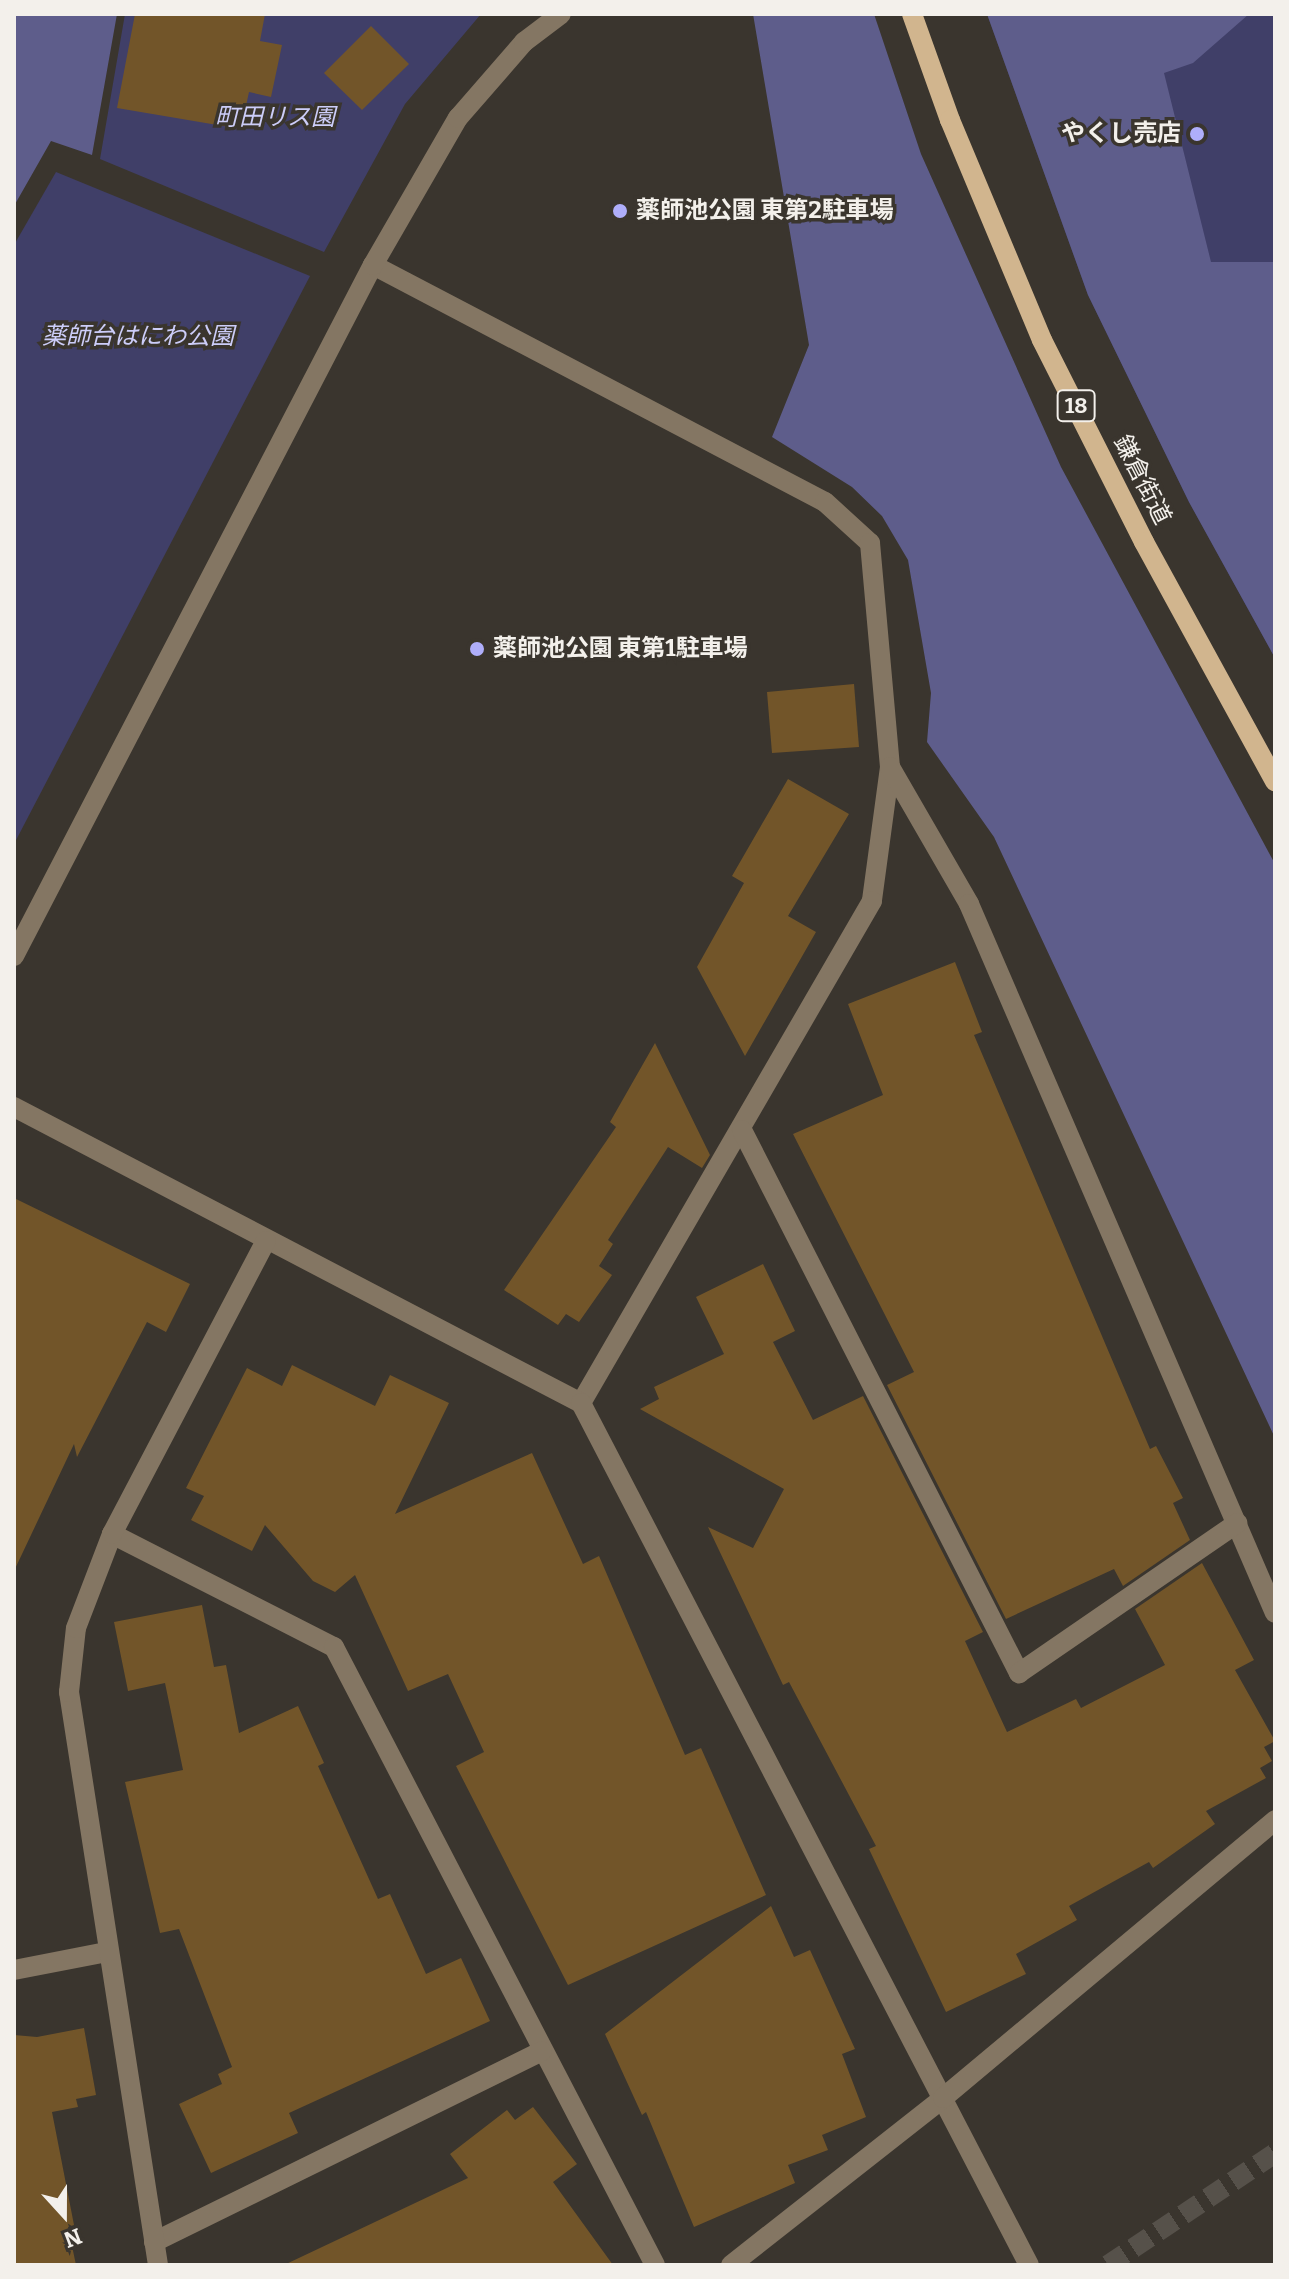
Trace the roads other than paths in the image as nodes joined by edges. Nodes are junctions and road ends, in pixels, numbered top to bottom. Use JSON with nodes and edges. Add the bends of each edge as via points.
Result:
{"nodes":[{"id":1,"x":561,"y":14,"type":"edge"},
{"id":2,"x":912,"y":14,"type":"edge"},
{"id":3,"x":373,"y":265,"type":"junction"},
{"id":4,"x":890,"y":767,"type":"junction"},
{"id":5,"x":1275,"y":781,"type":"edge"},
{"id":6,"x":14,"y":956,"type":"edge"},
{"id":7,"x":14,"y":1107,"type":"edge"},
{"id":8,"x":742,"y":1130,"type":"junction"},
{"id":9,"x":266,"y":1241,"type":"junction"},
{"id":10,"x":581,"y":1403,"type":"junction"},
{"id":11,"x":1237,"y":1523,"type":"junction"},
{"id":12,"x":112,"y":1534,"type":"junction"},
{"id":13,"x":1275,"y":1613,"type":"edge"},
{"id":14,"x":1275,"y":1820,"type":"edge"},
{"id":15,"x":107,"y":1952,"type":"junction"},
{"id":16,"x":14,"y":1970,"type":"edge"},
{"id":17,"x":542,"y":2051,"type":"junction"},
{"id":18,"x":943,"y":2098,"type":"junction"},
{"id":19,"x":154,"y":2242,"type":"junction"},
{"id":20,"x":158,"y":2265,"type":"edge"},
{"id":21,"x":655,"y":2265,"type":"edge"},
{"id":22,"x":731,"y":2265,"type":"edge"},
{"id":23,"x":1029,"y":2265,"type":"edge"}],
"edges":[{"from":1,"to":3,"type":"street","via":[[524,42],[458,118]]},
{"from":2,"to":5,"type":"main road","name":"鎌倉街道","number":"18","via":[[1042,340],[1144,542]]},
{"from":3,"to":4,"type":"street","via":[[825,502],[870,543]]},
{"from":3,"to":6,"type":"street"},
{"from":4,"to":8,"type":"street","via":[[872,901]]},
{"from":4,"to":11,"type":"street","via":[[969,904]]},
{"from":7,"to":9,"type":"street"},
{"from":8,"to":10,"type":"street"},
{"from":8,"to":11,"type":"street","via":[[1019,1673]]},
{"from":9,"to":10,"type":"street"},
{"from":9,"to":12,"type":"street"},
{"from":10,"to":18,"type":"street"},
{"from":11,"to":13,"type":"street"},
{"from":12,"to":15,"type":"street","via":[[76,1628],[69,1692]]},
{"from":12,"to":17,"type":"street","via":[[334,1647]]},
{"from":14,"to":18,"type":"street"},
{"from":15,"to":16,"type":"street"},
{"from":15,"to":19,"type":"street"},
{"from":17,"to":19,"type":"street"},
{"from":17,"to":21,"type":"street"},
{"from":18,"to":22,"type":"street"},
{"from":18,"to":23,"type":"street"},
{"from":19,"to":20,"type":"street"}]}
